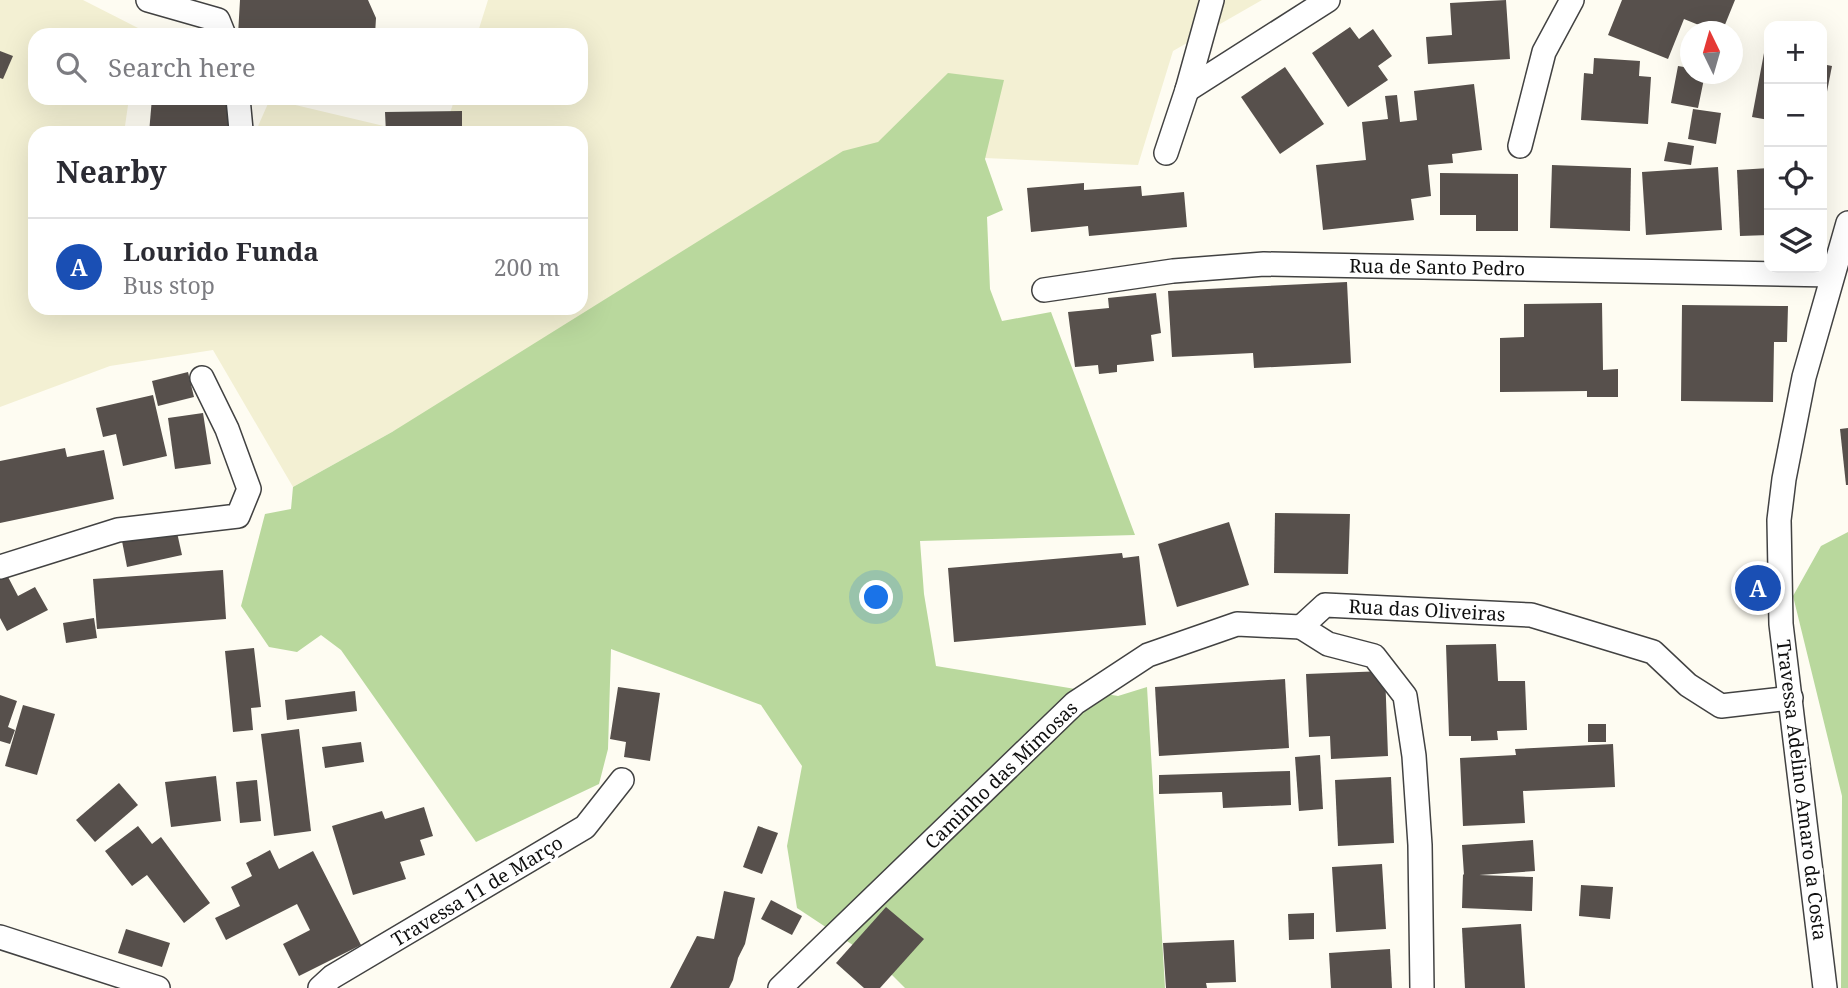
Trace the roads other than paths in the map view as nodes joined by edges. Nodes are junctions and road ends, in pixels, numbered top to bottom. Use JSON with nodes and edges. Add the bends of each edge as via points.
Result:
{"nodes":[{"id":1,"x":148,"y":0,"type":"edge"},
{"id":2,"x":1212,"y":0,"type":"edge"},
{"id":3,"x":1328,"y":0,"type":"edge"},
{"id":4,"x":1572,"y":0,"type":"edge"},
{"id":5,"x":221,"y":28,"type":"edge"},
{"id":6,"x":1187,"y":90,"type":"junction"},
{"id":7,"x":239,"y":105,"type":"edge"},
{"id":8,"x":242,"y":126,"type":"edge"},
{"id":9,"x":1520,"y":146,"type":"dead end"},
{"id":10,"x":1166,"y":153,"type":"dead end"},
{"id":11,"x":1848,"y":223,"type":"edge"},
{"id":12,"x":1832,"y":275,"type":"junction"},
{"id":13,"x":1044,"y":290,"type":"dead end"},
{"id":14,"x":202,"y":378,"type":"dead end"},
{"id":15,"x":0,"y":567,"type":"edge"},
{"id":16,"x":1301,"y":627,"type":"junction"},
{"id":17,"x":1791,"y":698,"type":"junction"},
{"id":18,"x":622,"y":780,"type":"dead end"},
{"id":19,"x":0,"y":937,"type":"edge"},
{"id":20,"x":158,"y":988,"type":"edge"},
{"id":21,"x":320,"y":988,"type":"edge"},
{"id":22,"x":780,"y":988,"type":"edge"},
{"id":23,"x":1422,"y":988,"type":"edge"},
{"id":24,"x":1825,"y":988,"type":"edge"}],
"edges":[{"from":1,"to":5,"type":"street","via":[[218,20]]},
{"from":2,"to":6,"type":"street"},
{"from":3,"to":6,"type":"street"},
{"from":4,"to":9,"type":"street","via":[[1544,52]]},
{"from":6,"to":10,"type":"street"},
{"from":7,"to":8,"type":"street"},
{"from":11,"to":12,"type":"street","name":"Travessa Adelino Amaro da Costa"},
{"from":12,"to":13,"type":"street","name":"Rua de Santo Pedro","via":[[1264,264],[1173,271]]},
{"from":12,"to":17,"type":"street","name":"Travessa Adelino Amaro da Costa","via":[[1804,377],[1779,520],[1781,624]]},
{"from":14,"to":15,"type":"street","via":[[249,489],[238,516],[118,530]]},
{"from":16,"to":17,"type":"street","name":"Rua das Oliveiras","via":[[1325,606],[1531,615],[1653,652],[1688,685],[1721,706]]},
{"from":16,"to":22,"type":"street","name":"Caminho das Mimosas","via":[[1237,624],[1148,655],[1075,703]]},
{"from":16,"to":23,"type":"street","via":[[1328,644],[1374,656],[1405,696],[1419,832]]},
{"from":17,"to":24,"type":"street","name":"Travessa Adelino Amaro da Costa"},
{"from":18,"to":21,"type":"street","name":"Travessa 11 de Março","via":[[585,827]]},
{"from":19,"to":20,"type":"street"}]}
